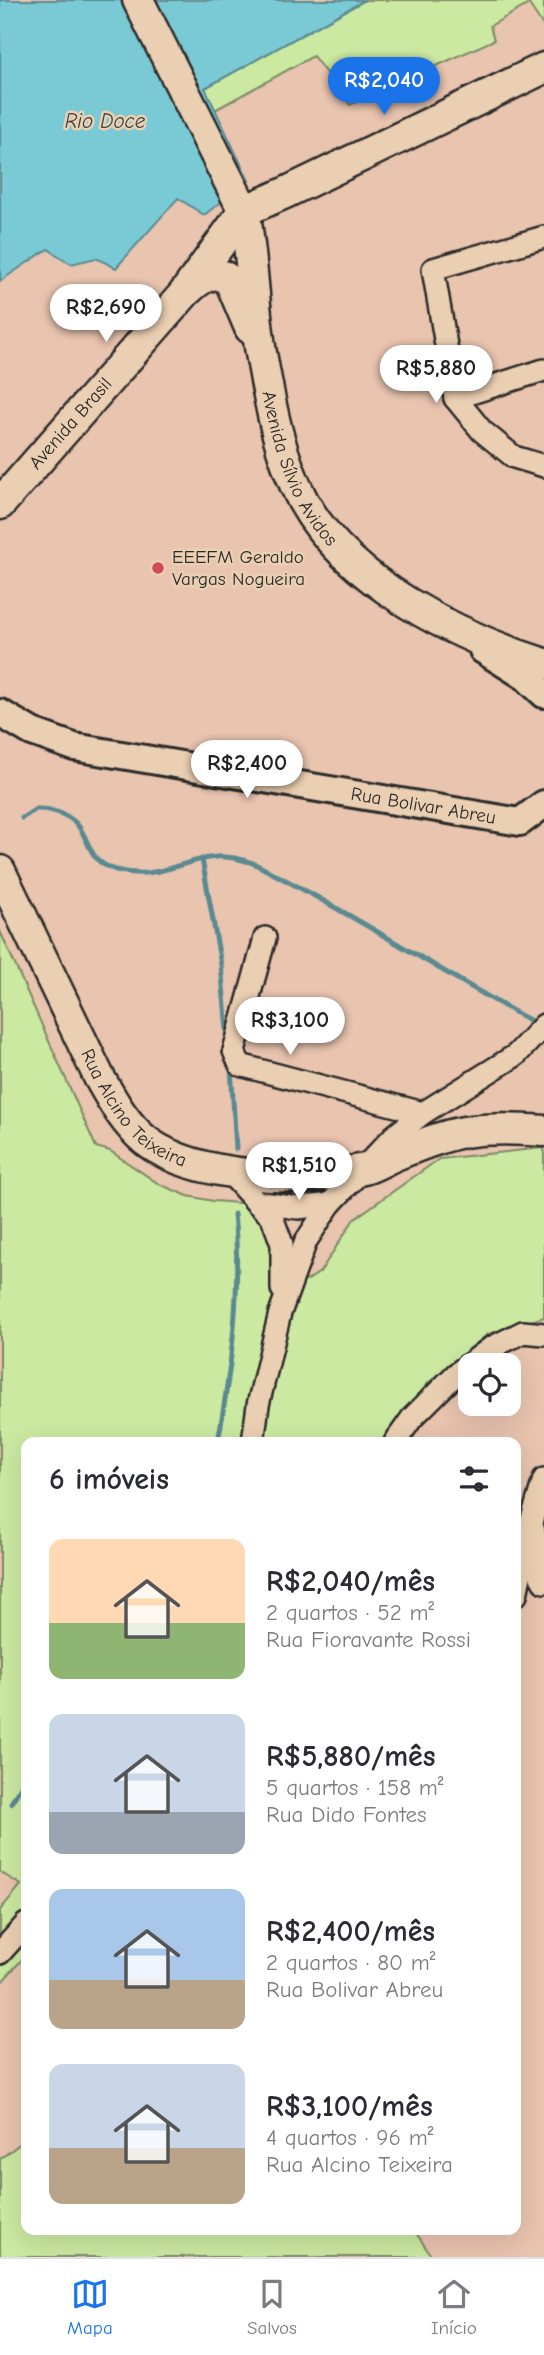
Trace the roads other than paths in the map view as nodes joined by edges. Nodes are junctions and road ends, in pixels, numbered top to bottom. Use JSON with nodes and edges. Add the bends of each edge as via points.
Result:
{"nodes":[{"id":1,"x":138,"y":0,"type":"edge"},
{"id":2,"x":544,"y":68,"type":"edge"},
{"id":3,"x":244,"y":211,"type":"junction"},
{"id":4,"x":544,"y":237,"type":"edge"},
{"id":5,"x":183,"y":295,"type":"junction"},
{"id":6,"x":261,"y":351,"type":"junction"},
{"id":7,"x":544,"y":370,"type":"edge"},
{"id":8,"x":455,"y":398,"type":"junction"},
{"id":9,"x":544,"y":466,"type":"edge"},
{"id":10,"x":0,"y":504,"type":"edge"},
{"id":11,"x":430,"y":616,"type":"junction"},
{"id":12,"x":544,"y":664,"type":"edge"},
{"id":13,"x":544,"y":694,"type":"edge"},
{"id":14,"x":0,"y":713,"type":"edge"},
{"id":15,"x":544,"y":804,"type":"edge"},
{"id":16,"x":532,"y":824,"type":"edge"},
{"id":17,"x":0,"y":872,"type":"edge"},
{"id":18,"x":265,"y":938,"type":"dead end"},
{"id":19,"x":544,"y":1025,"type":"edge"},
{"id":20,"x":423,"y":1113,"type":"junction"},
{"id":21,"x":544,"y":1130,"type":"edge"},
{"id":22,"x":366,"y":1168,"type":"junction"},
{"id":23,"x":229,"y":1172,"type":"junction"},
{"id":24,"x":256,"y":1202,"type":"junction"},
{"id":25,"x":330,"y":1204,"type":"junction"},
{"id":26,"x":280,"y":1313,"type":"junction"},
{"id":27,"x":544,"y":1334,"type":"edge"},
{"id":28,"x":254,"y":1437,"type":"edge"},
{"id":29,"x":399,"y":1437,"type":"edge"},
{"id":30,"x":544,"y":1479,"type":"edge"},
{"id":31,"x":533,"y":1519,"type":"junction"},
{"id":32,"x":521,"y":1573,"type":"edge"},
{"id":33,"x":544,"y":1582,"type":"edge"},
{"id":34,"x":21,"y":1930,"type":"edge"},
{"id":35,"x":0,"y":1953,"type":"edge"}],
"edges":[{"from":1,"to":3,"type":"main road","name":"Avenida Sílvio Avidos"},
{"from":2,"to":3,"type":"main road"},
{"from":3,"to":5,"type":"main road","name":"Avenida Brasil"},
{"from":3,"to":6,"type":"main road","name":"Avenida Sílvio Avidos"},
{"from":4,"to":8,"type":"street","via":[[433,269]]},
{"from":5,"to":6,"type":"main road","via":[[198,280],[211,275],[227,277]]},
{"from":5,"to":10,"type":"main road","name":"Avenida Brasil"},
{"from":6,"to":11,"type":"main road","name":"Avenida Sílvio Avidos","via":[[285,458],[310,511],[353,561]]},
{"from":7,"to":8,"type":"street"},
{"from":8,"to":9,"type":"street","via":[[482,430],[514,457]]},
{"from":11,"to":12,"type":"main road","name":"Avenida Sílvio Avidos"},
{"from":11,"to":13,"type":"street","via":[[526,677]]},
{"from":14,"to":16,"type":"street","name":"Rua Bolivar Abreu","via":[[32,732],[75,747]]},
{"from":15,"to":16,"type":"street"},
{"from":17,"to":23,"type":"main road","name":"Rua Alcino Teixeira","via":[[116,1107],[147,1141],[197,1164]]},
{"from":18,"to":20,"type":"street","via":[[234,1051],[240,1065]]},
{"from":19,"to":20,"type":"street","via":[[516,1055]]},
{"from":20,"to":22,"type":"street","via":[[394,1136]]},
{"from":21,"to":22,"type":"main road","name":"Rua Alcino Teixeira","via":[[463,1132]]},
{"from":22,"to":23,"type":"main road","name":"Rua Alcino Teixeira","via":[[298,1177]]},
{"from":22,"to":25,"type":"street"},
{"from":23,"to":24,"type":"street"},
{"from":24,"to":25,"type":"street","via":[[298,1208]]},
{"from":24,"to":26,"type":"street","via":[[272,1217],[282,1244]]},
{"from":25,"to":26,"type":"street","via":[[306,1241]]},
{"from":26,"to":28,"type":"street"},
{"from":27,"to":29,"type":"street","via":[[523,1332],[491,1348],[456,1374]]},
{"from":30,"to":31,"type":"street"},
{"from":31,"to":32,"type":"street"},
{"from":31,"to":33,"type":"street"},
{"from":34,"to":35,"type":"street"}]}
